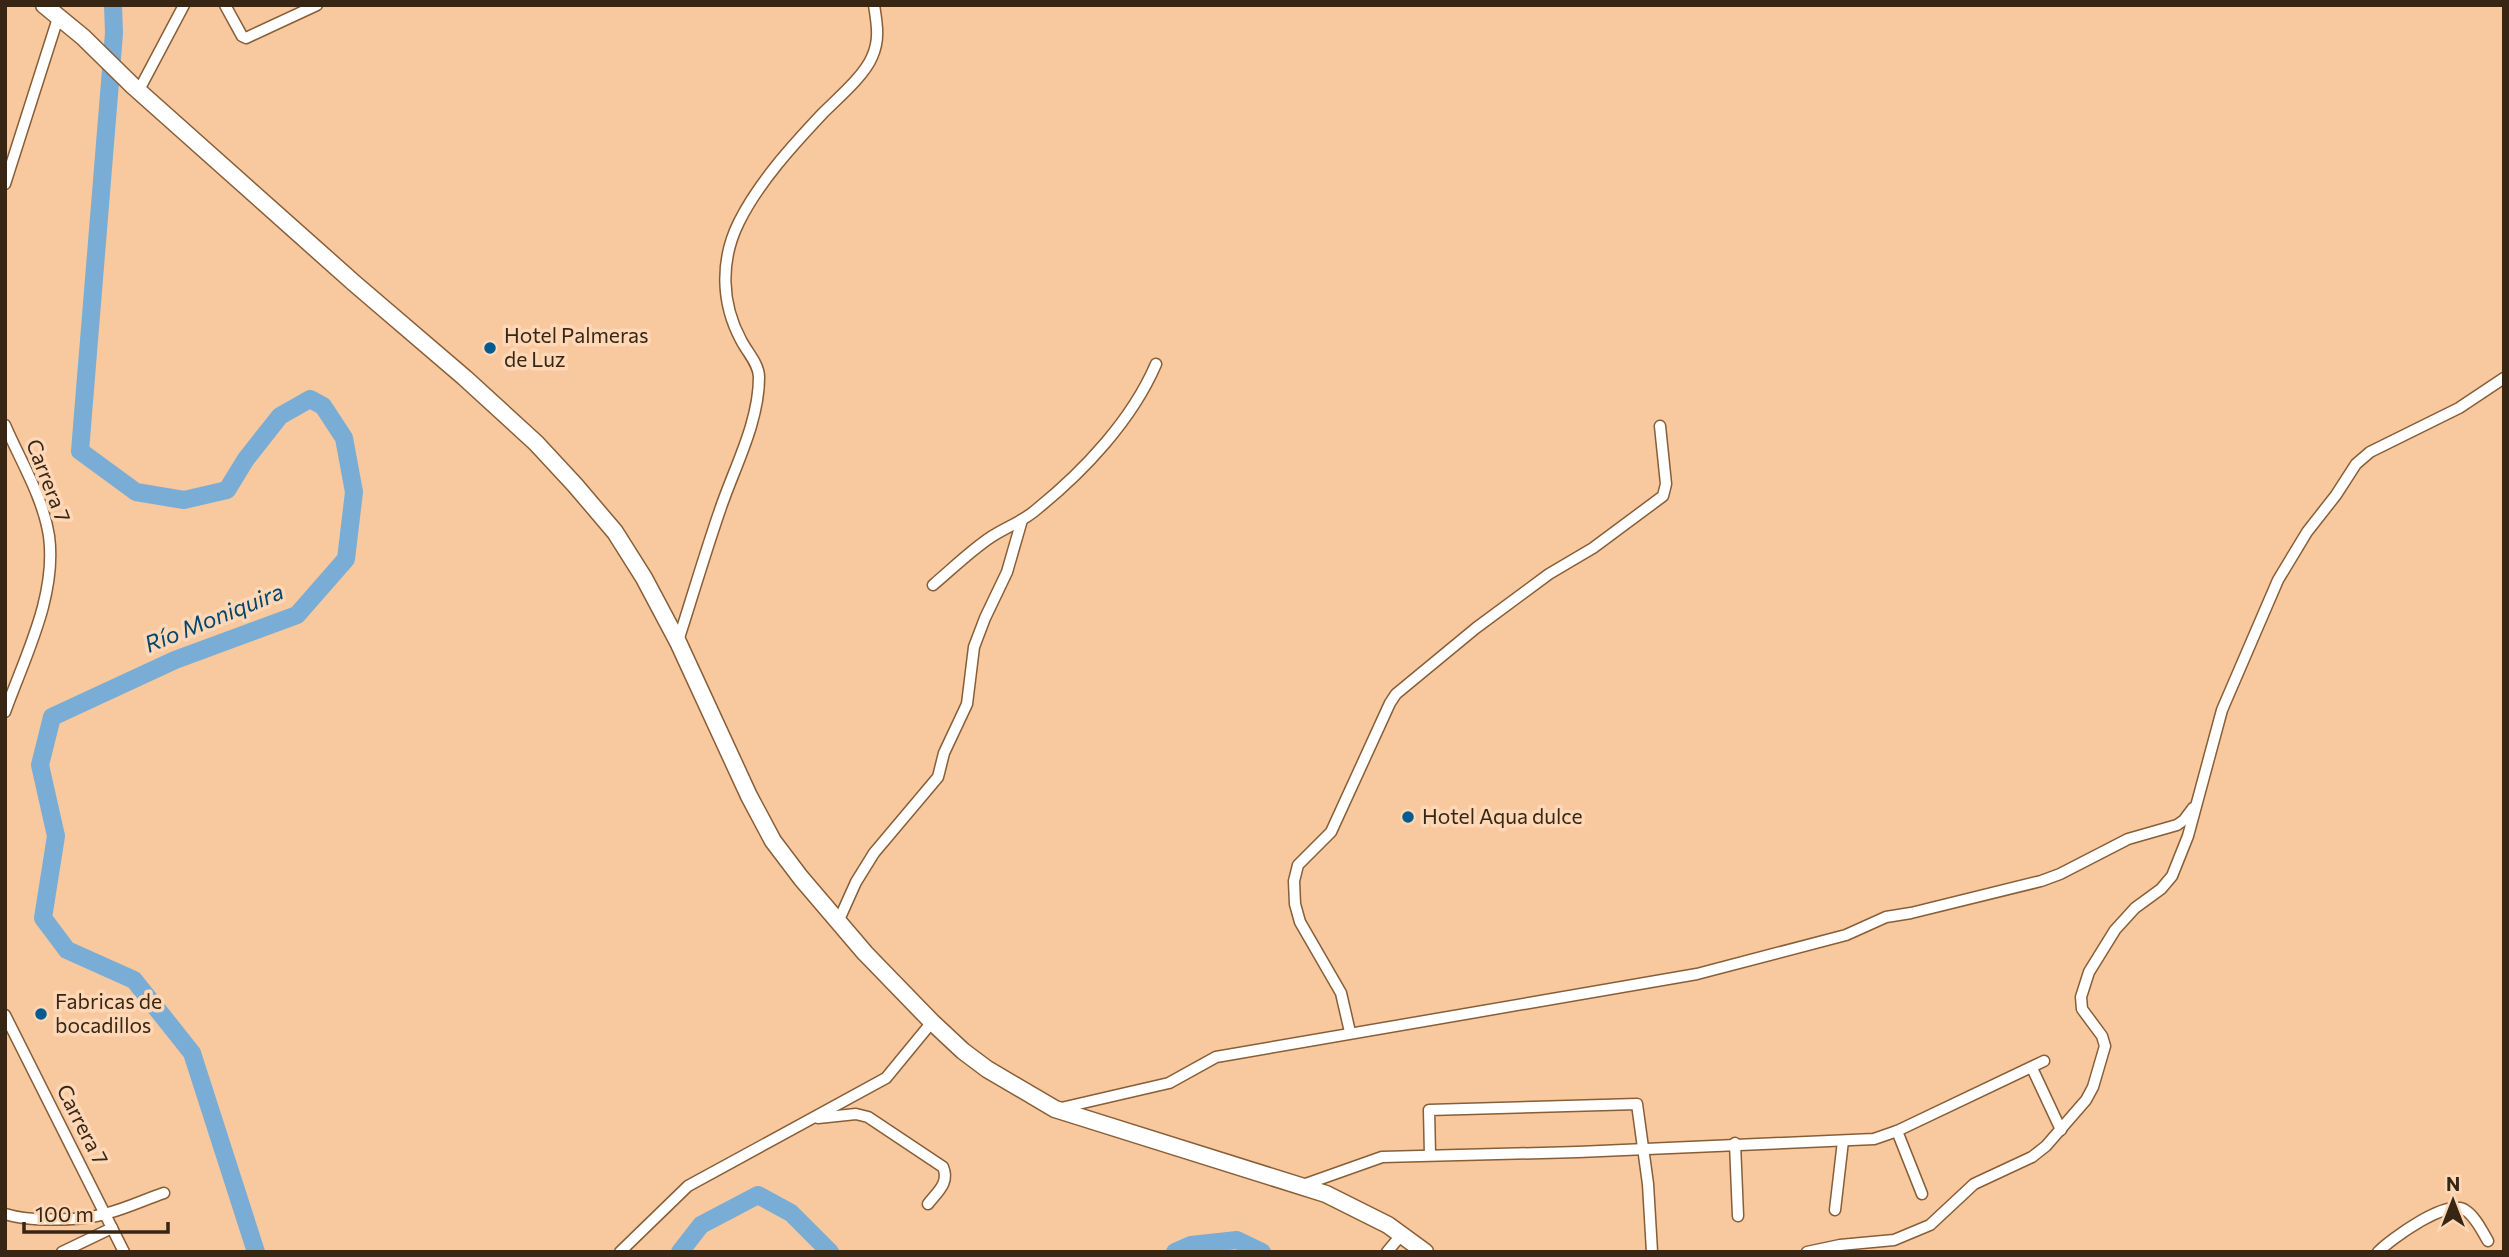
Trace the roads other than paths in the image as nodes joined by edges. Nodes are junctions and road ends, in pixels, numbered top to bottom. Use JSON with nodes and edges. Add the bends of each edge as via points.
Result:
{"nodes":[{"id":1,"x":44,"y":5,"type":"edge"},
{"id":2,"x":184,"y":5,"type":"edge"},
{"id":3,"x":225,"y":5,"type":"edge"},
{"id":4,"x":317,"y":5,"type":"edge"},
{"id":5,"x":874,"y":5,"type":"edge"},
{"id":6,"x":58,"y":18,"type":"junction"},
{"id":7,"x":136,"y":88,"type":"junction"},
{"id":8,"x":5,"y":184,"type":"edge"},
{"id":9,"x":1156,"y":364,"type":"dead end"},
{"id":10,"x":2504,"y":379,"type":"edge"},
{"id":11,"x":5,"y":425,"type":"edge"},
{"id":12,"x":1660,"y":426,"type":"dead end"},
{"id":13,"x":1022,"y":520,"type":"junction"},
{"id":14,"x":933,"y":585,"type":"dead end"},
{"id":15,"x":678,"y":642,"type":"junction"},
{"id":16,"x":5,"y":712,"type":"edge"},
{"id":17,"x":2195,"y":805,"type":"junction"},
{"id":18,"x":838,"y":922,"type":"junction"},
{"id":19,"x":6,"y":1018,"type":"edge"},
{"id":20,"x":932,"y":1022,"type":"junction"},
{"id":21,"x":1350,"y":1032,"type":"junction"},
{"id":22,"x":2044,"y":1061,"type":"dead end"},
{"id":23,"x":2032,"y":1068,"type":"junction"},
{"id":24,"x":1055,"y":1109,"type":"junction"},
{"id":25,"x":811,"y":1119,"type":"junction"},
{"id":26,"x":2061,"y":1130,"type":"junction"},
{"id":27,"x":1897,"y":1131,"type":"junction"},
{"id":28,"x":1843,"y":1141,"type":"junction"},
{"id":29,"x":1735,"y":1143,"type":"junction"},
{"id":30,"x":1642,"y":1149,"type":"junction"},
{"id":31,"x":1430,"y":1155,"type":"junction"},
{"id":32,"x":1300,"y":1186,"type":"junction"},
{"id":33,"x":164,"y":1192,"type":"dead end"},
{"id":34,"x":1922,"y":1194,"type":"dead end"},
{"id":35,"x":928,"y":1204,"type":"dead end"},
{"id":36,"x":1835,"y":1210,"type":"dead end"},
{"id":37,"x":5,"y":1214,"type":"edge"},
{"id":38,"x":106,"y":1214,"type":"junction"},
{"id":39,"x":1738,"y":1216,"type":"dead end"},
{"id":40,"x":112,"y":1228,"type":"junction"},
{"id":41,"x":1402,"y":1234,"type":"junction"},
{"id":42,"x":2488,"y":1241,"type":"dead end"},
{"id":43,"x":62,"y":1252,"type":"edge"},
{"id":44,"x":124,"y":1252,"type":"edge"},
{"id":45,"x":620,"y":1252,"type":"edge"},
{"id":46,"x":1387,"y":1252,"type":"edge"},
{"id":47,"x":1425,"y":1252,"type":"edge"},
{"id":48,"x":1652,"y":1252,"type":"edge"},
{"id":49,"x":1807,"y":1252,"type":"edge"},
{"id":50,"x":2378,"y":1252,"type":"edge"}],
"edges":[{"from":1,"to":6,"type":"main road"},
{"from":2,"to":7,"type":"street"},
{"from":3,"to":4,"type":"street","via":[[246,38]]},
{"from":5,"to":15,"type":"street","via":[[878,33],[870,61],[771,173],[738,224],[729,247],[726,301],[758,368],[759,382],[746,438]]},
{"from":6,"to":7,"type":"main road"},
{"from":6,"to":8,"type":"street"},
{"from":7,"to":15,"type":"main road","via":[[536,443],[615,532]]},
{"from":9,"to":13,"type":"street","via":[[1136,401],[1092,457]]},
{"from":10,"to":17,"type":"street","via":[[2356,464],[2278,580],[2222,710]]},
{"from":11,"to":16,"type":"street","name":"Carrera 7","via":[[44,515],[50,568],[46,599]]},
{"from":12,"to":21,"type":"street","via":[[1666,484],[1663,496],[1549,574],[1396,694],[1331,832],[1298,865],[1296,912],[1341,993]]},
{"from":13,"to":14,"type":"street","via":[[990,538]]},
{"from":13,"to":18,"type":"street","via":[[1007,572],[974,647],[967,704],[938,777],[874,853]]},
{"from":15,"to":18,"type":"main road","via":[[773,841]]},
{"from":17,"to":21,"type":"street","via":[[2177,825],[2128,839],[2051,877],[1886,917],[1812,945],[1697,974]]},
{"from":17,"to":26,"type":"street","via":[[2172,876],[2115,930],[2089,972],[2082,1009],[2102,1036],[2105,1052],[2090,1093]]},
{"from":18,"to":20,"type":"main road"},
{"from":19,"to":38,"type":"street","name":"Carrera 7"},
{"from":20,"to":24,"type":"main road","via":[[987,1069]]},
{"from":20,"to":25,"type":"street","via":[[886,1078]]},
{"from":21,"to":24,"type":"street","via":[[1216,1057],[1169,1083]]},
{"from":22,"to":23,"type":"street"},
{"from":23,"to":26,"type":"street"},
{"from":23,"to":27,"type":"street"},
{"from":24,"to":32,"type":"main road"},
{"from":25,"to":35,"type":"street","via":[[868,1117],[943,1167],[945,1182]]},
{"from":25,"to":45,"type":"street","via":[[688,1186]]},
{"from":26,"to":49,"type":"street","via":[[2032,1157],[1974,1184],[1930,1225],[1884,1242]]},
{"from":27,"to":28,"type":"street","via":[[1874,1139]]},
{"from":27,"to":34,"type":"street"},
{"from":28,"to":29,"type":"street"},
{"from":28,"to":36,"type":"street"},
{"from":29,"to":30,"type":"street"},
{"from":29,"to":39,"type":"street"},
{"from":30,"to":31,"type":"street"},
{"from":30,"to":31,"type":"street","via":[[1637,1104],[1429,1111]]},
{"from":30,"to":48,"type":"street"},
{"from":31,"to":32,"type":"street","via":[[1382,1157]]},
{"from":32,"to":41,"type":"main road","via":[[1357,1208]]},
{"from":33,"to":38,"type":"street"},
{"from":37,"to":38,"type":"street","via":[[29,1219]]},
{"from":38,"to":40,"type":"street","name":"Carrera 7"},
{"from":40,"to":43,"type":"street"},
{"from":40,"to":44,"type":"street","name":"Carrera 7"},
{"from":41,"to":46,"type":"street"},
{"from":41,"to":47,"type":"main road"},
{"from":42,"to":50,"type":"street","via":[[2466,1210],[2457,1208],[2406,1230]]}]}
